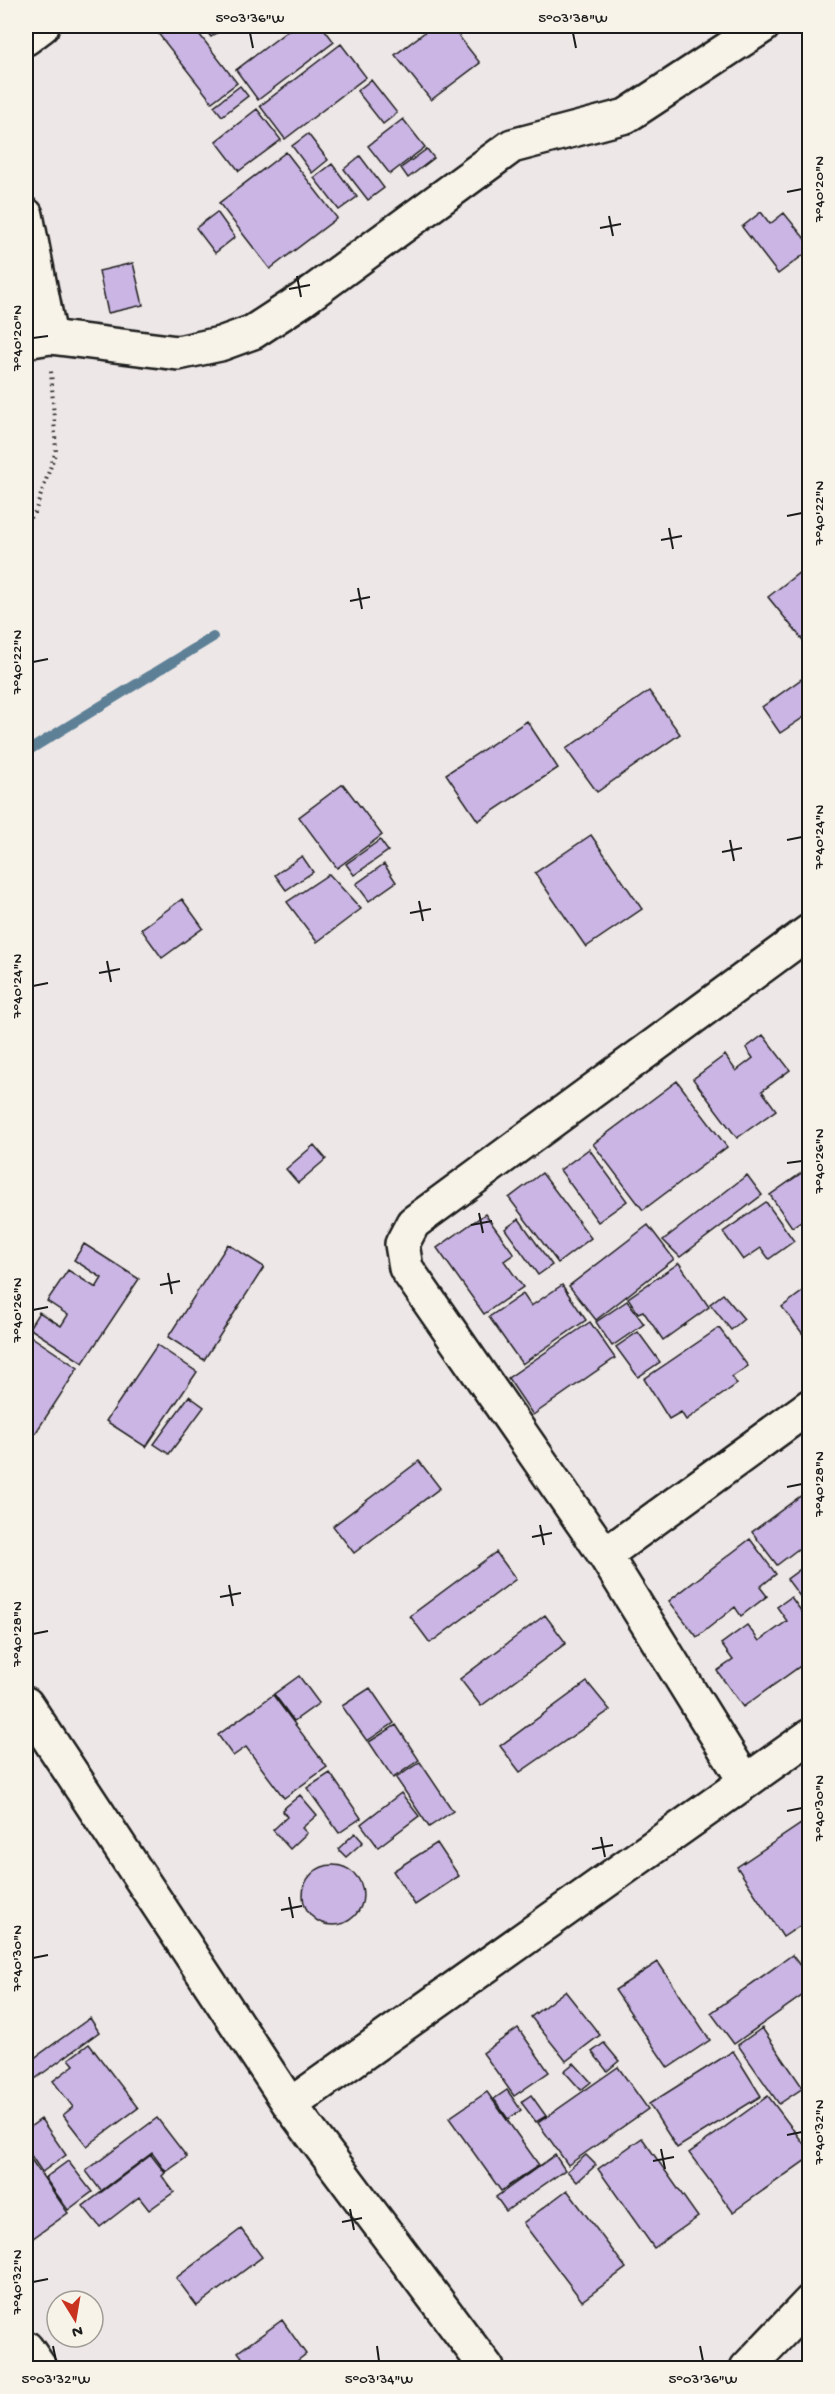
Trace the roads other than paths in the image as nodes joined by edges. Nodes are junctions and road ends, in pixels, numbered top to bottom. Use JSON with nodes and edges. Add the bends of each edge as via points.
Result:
{"nodes":[{"id":1,"x":42,"y":26,"type":"edge"},
{"id":2,"x":763,"y":26,"type":"edge"},
{"id":3,"x":26,"y":38,"type":"edge"},
{"id":4,"x":26,"y":215,"type":"edge"},
{"id":5,"x":38,"y":339,"type":"edge"},
{"id":6,"x":810,"y":931,"type":"edge"},
{"id":7,"x":810,"y":1406,"type":"edge"},
{"id":8,"x":605,"y":1555,"type":"junction"},
{"id":9,"x":26,"y":1704,"type":"edge"},
{"id":10,"x":810,"y":1736,"type":"edge"},
{"id":11,"x":745,"y":1781,"type":"junction"},
{"id":12,"x":290,"y":2105,"type":"junction"},
{"id":13,"x":810,"y":2302,"type":"edge"},
{"id":14,"x":26,"y":2348,"type":"edge"},
{"id":15,"x":40,"y":2368,"type":"edge"},
{"id":16,"x":487,"y":2368,"type":"edge"},
{"id":17,"x":747,"y":2368,"type":"edge"}],
"edges":[{"from":1,"to":3,"type":"street"},
{"from":2,"to":5,"type":"street","via":[[626,116],[512,146],[254,332],[178,353]]},
{"from":4,"to":5,"type":"street"},
{"from":6,"to":8,"type":"street","via":[[413,1223],[402,1244],[406,1268]]},
{"from":7,"to":8,"type":"street"},
{"from":8,"to":11,"type":"street"},
{"from":9,"to":12,"type":"street"},
{"from":10,"to":11,"type":"street"},
{"from":11,"to":12,"type":"street"},
{"from":12,"to":16,"type":"street"},
{"from":13,"to":17,"type":"street"},
{"from":14,"to":15,"type":"street"}]}
